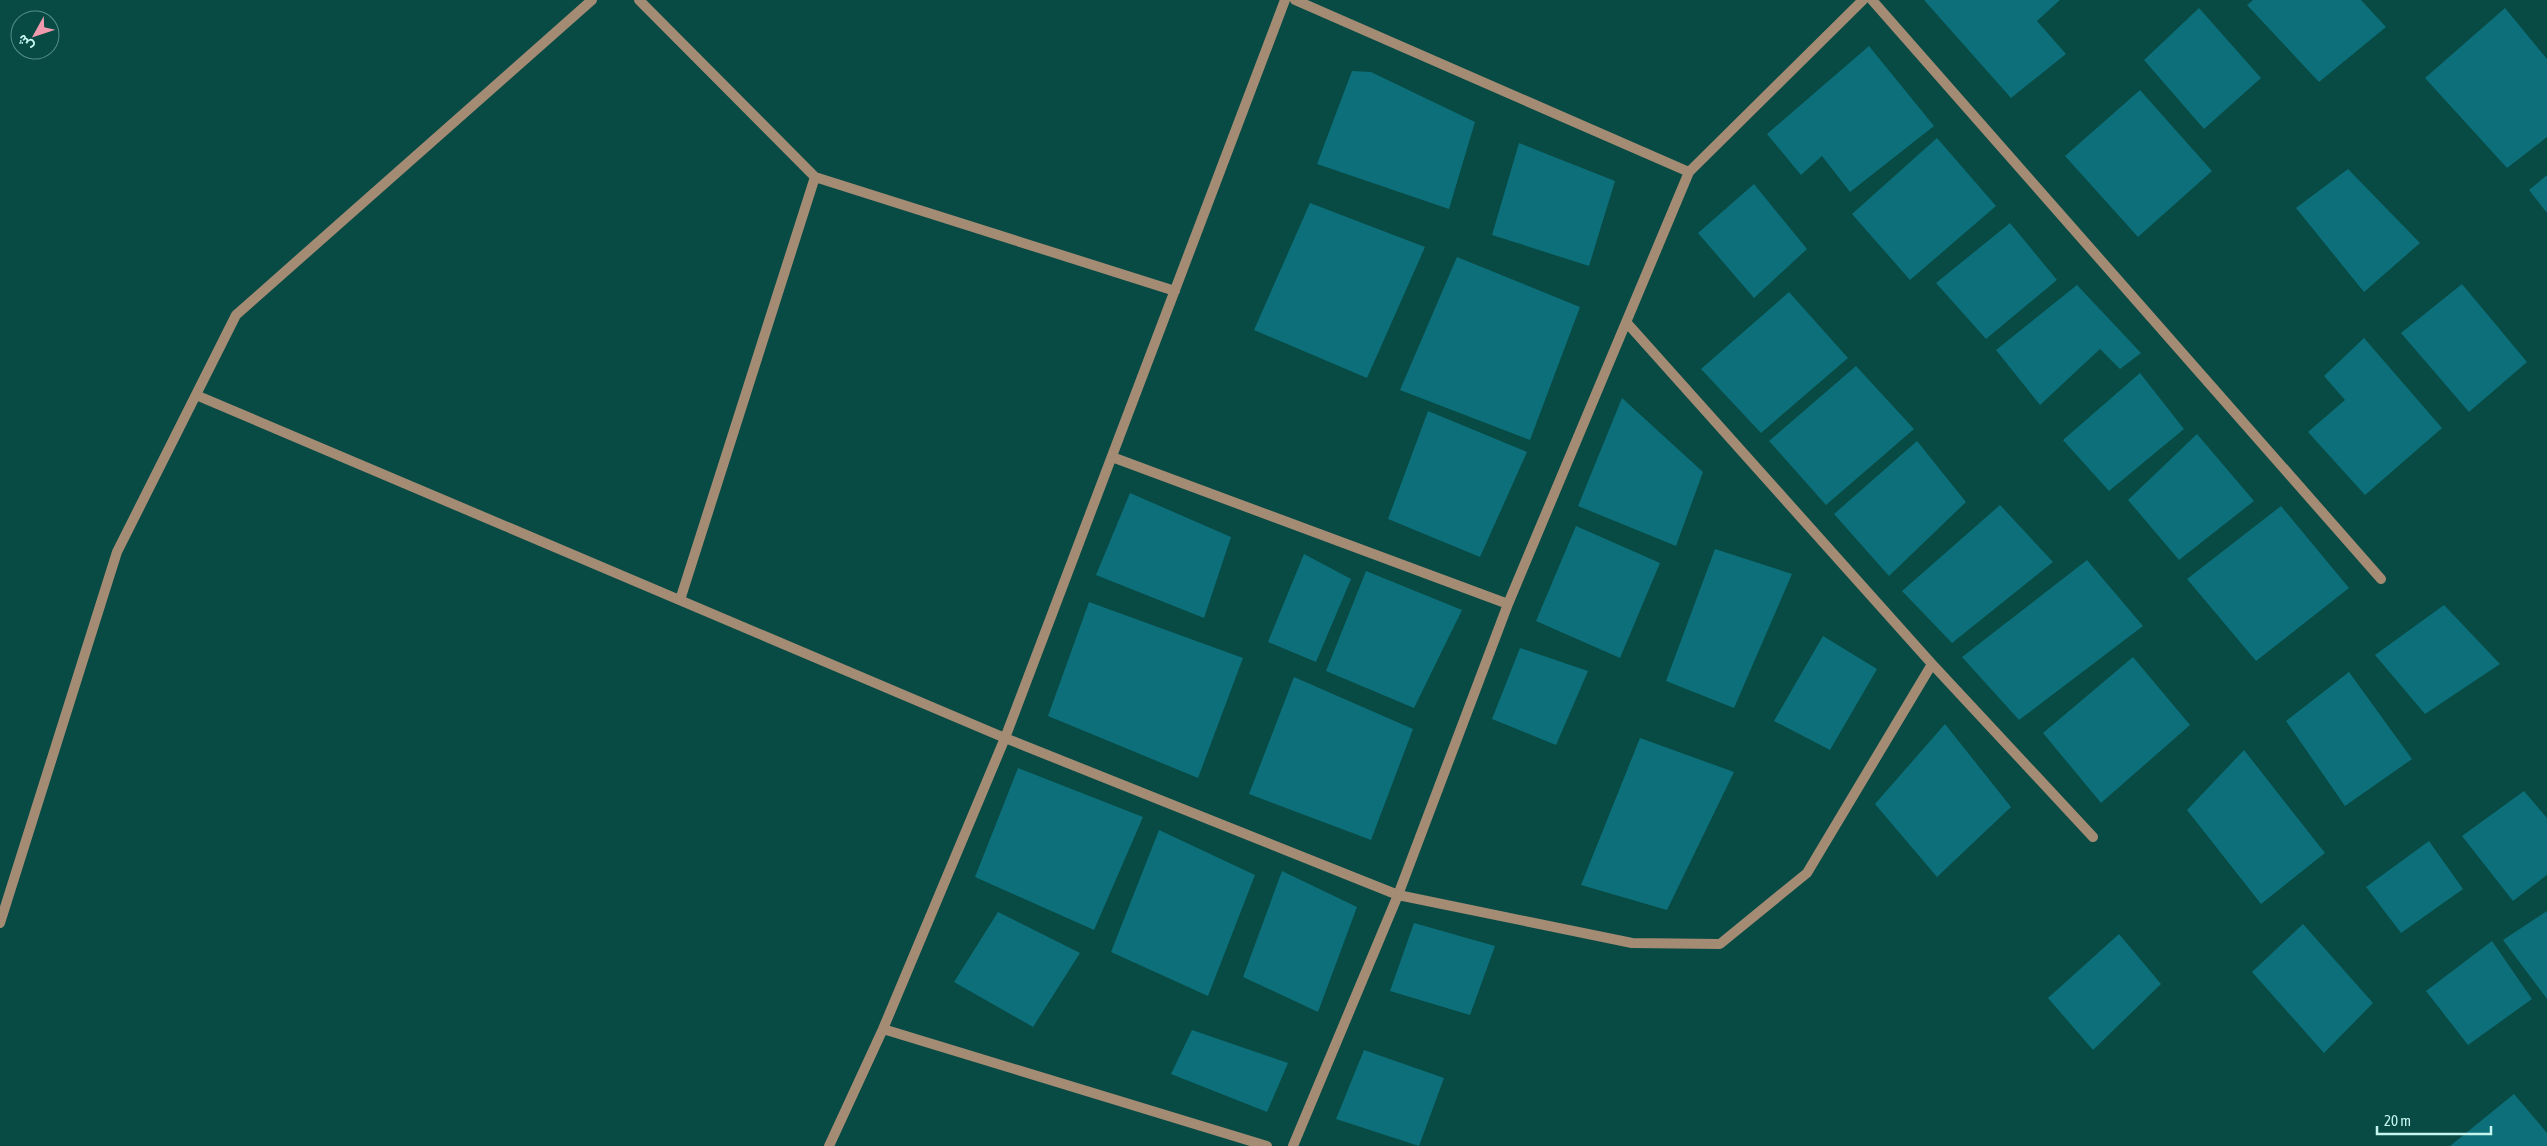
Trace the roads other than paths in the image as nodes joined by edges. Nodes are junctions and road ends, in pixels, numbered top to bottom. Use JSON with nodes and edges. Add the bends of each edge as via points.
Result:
{"nodes":[{"id":1,"x":592,"y":0,"type":"edge"},
{"id":2,"x":639,"y":0,"type":"edge"},
{"id":3,"x":1285,"y":0,"type":"edge"},
{"id":4,"x":1294,"y":0,"type":"edge"},
{"id":5,"x":1863,"y":0,"type":"edge"},
{"id":6,"x":1872,"y":0,"type":"edge"},
{"id":7,"x":1689,"y":172,"type":"junction"},
{"id":8,"x":815,"y":176,"type":"junction"},
{"id":9,"x":1175,"y":291,"type":"junction"},
{"id":10,"x":1626,"y":323,"type":"junction"},
{"id":11,"x":196,"y":394,"type":"junction"},
{"id":12,"x":1112,"y":457,"type":"junction"},
{"id":13,"x":2381,"y":579,"type":"dead end"},
{"id":14,"x":680,"y":600,"type":"junction"},
{"id":15,"x":1508,"y":604,"type":"junction"},
{"id":16,"x":1932,"y":664,"type":"junction"},
{"id":17,"x":1005,"y":738,"type":"junction"},
{"id":18,"x":2093,"y":837,"type":"dead end"},
{"id":19,"x":1398,"y":895,"type":"junction"},
{"id":20,"x":0,"y":923,"type":"edge"},
{"id":21,"x":884,"y":1028,"type":"junction"},
{"id":22,"x":829,"y":1146,"type":"edge"},
{"id":23,"x":1267,"y":1146,"type":"edge"},
{"id":24,"x":1293,"y":1146,"type":"edge"}],
"edges":[{"from":1,"to":11,"type":"street","via":[[236,316]]},
{"from":2,"to":8,"type":"street"},
{"from":3,"to":9,"type":"street"},
{"from":4,"to":7,"type":"street"},
{"from":5,"to":7,"type":"street"},
{"from":6,"to":13,"type":"street"},
{"from":7,"to":10,"type":"street"},
{"from":8,"to":9,"type":"street"},
{"from":8,"to":14,"type":"street"},
{"from":9,"to":12,"type":"street"},
{"from":10,"to":15,"type":"street"},
{"from":10,"to":16,"type":"street"},
{"from":11,"to":14,"type":"street"},
{"from":11,"to":20,"type":"street","via":[[116,552]]},
{"from":12,"to":15,"type":"street"},
{"from":12,"to":17,"type":"street"},
{"from":14,"to":17,"type":"street"},
{"from":15,"to":19,"type":"street"},
{"from":16,"to":18,"type":"street"},
{"from":16,"to":19,"type":"street","via":[[1806,873],[1720,944],[1632,943]]},
{"from":17,"to":19,"type":"street"},
{"from":17,"to":21,"type":"street"},
{"from":19,"to":24,"type":"street"},
{"from":21,"to":22,"type":"street"},
{"from":21,"to":23,"type":"street"}]}
